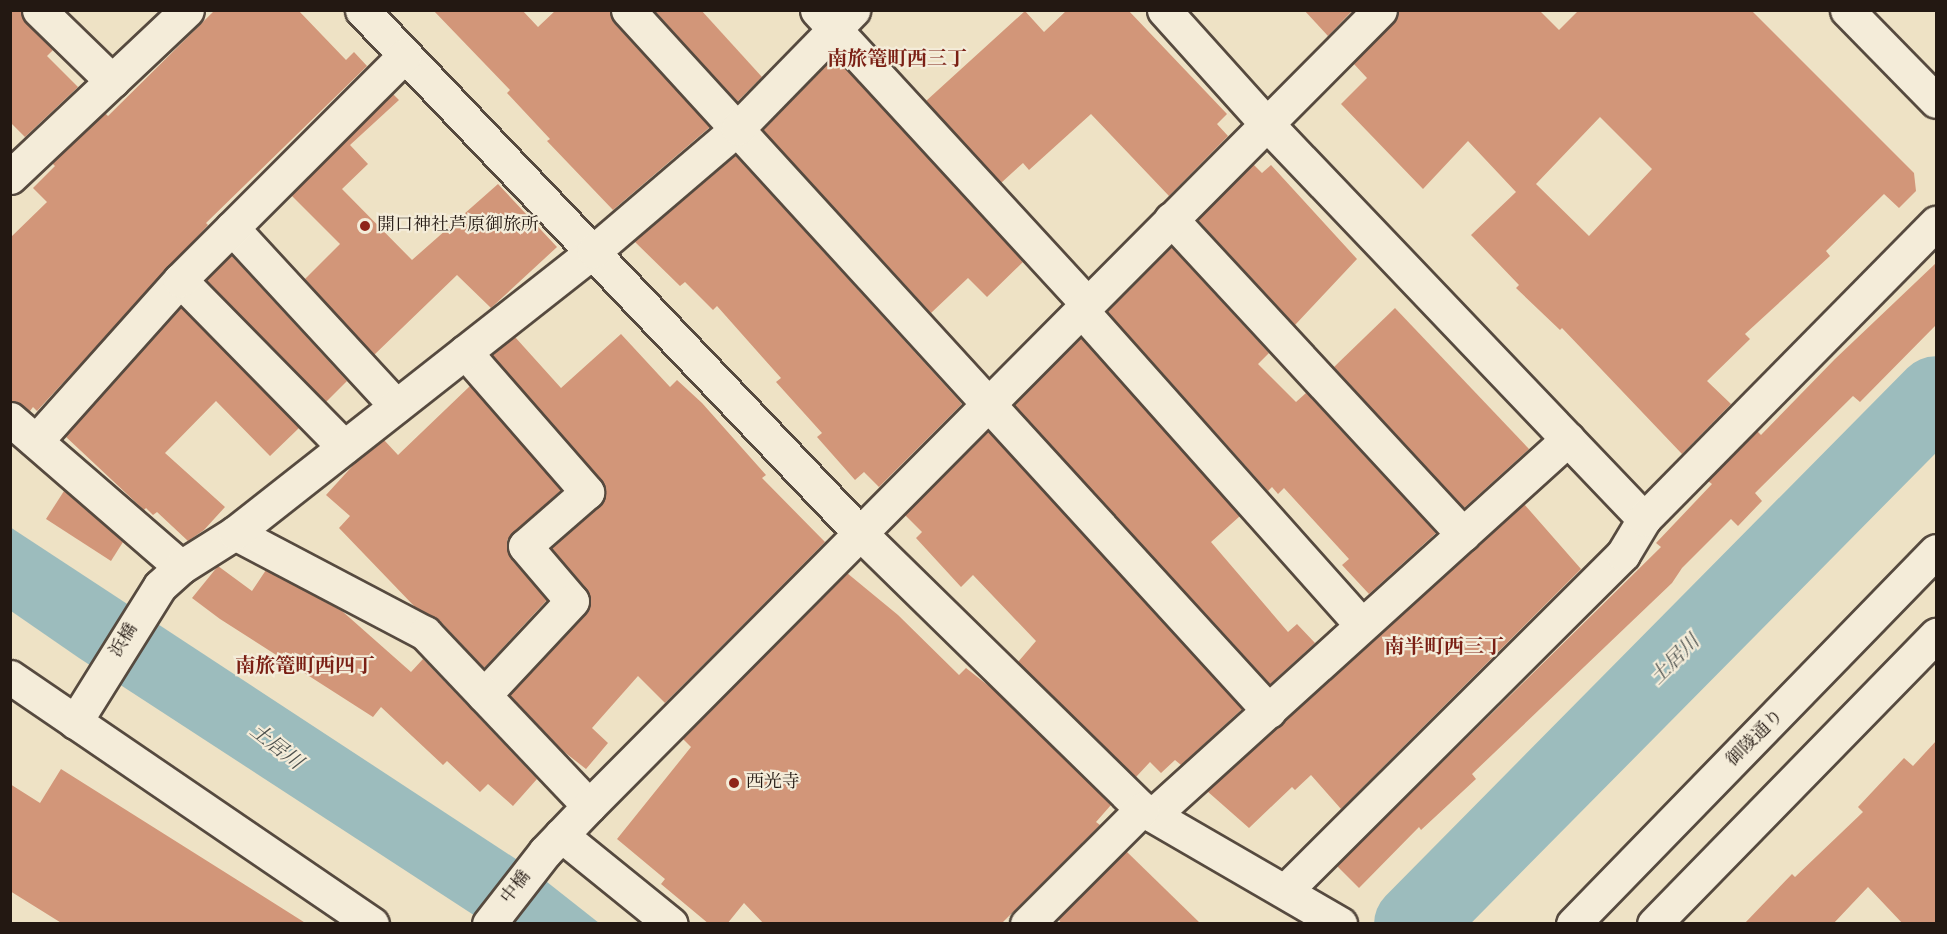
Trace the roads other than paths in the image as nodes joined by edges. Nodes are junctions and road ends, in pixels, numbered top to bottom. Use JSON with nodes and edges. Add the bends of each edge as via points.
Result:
{"nodes":[{"id":1,"x":39,"y":10,"type":"edge"},
{"id":2,"x":187,"y":10,"type":"edge"},
{"id":3,"x":362,"y":10,"type":"edge"},
{"id":4,"x":628,"y":10,"type":"edge"},
{"id":5,"x":1164,"y":10,"type":"edge"},
{"id":6,"x":1380,"y":10,"type":"edge"},
{"id":7,"x":1847,"y":10,"type":"edge"},
{"id":8,"x":835,"y":17,"type":"edge"},
{"id":9,"x":405,"y":55,"type":"junction"},
{"id":10,"x":112,"y":81,"type":"junction"},
{"id":11,"x":1936,"y":101,"type":"edge"},
{"id":12,"x":1265,"y":122,"type":"junction"},
{"id":13,"x":738,"y":128,"type":"junction"},
{"id":14,"x":10,"y":177,"type":"edge"},
{"id":15,"x":1171,"y":219,"type":"junction"},
{"id":16,"x":1936,"y":223,"type":"edge"},
{"id":17,"x":232,"y":228,"type":"junction"},
{"id":18,"x":594,"y":250,"type":"junction"},
{"id":19,"x":180,"y":280,"type":"junction"},
{"id":20,"x":1084,"y":307,"type":"junction"},
{"id":21,"x":465,"y":352,"type":"junction"},
{"id":22,"x":991,"y":403,"type":"junction"},
{"id":23,"x":396,"y":406,"type":"junction"},
{"id":24,"x":10,"y":419,"type":"edge"},
{"id":25,"x":1568,"y":439,"type":"junction"},
{"id":26,"x":36,"y":441,"type":"junction"},
{"id":27,"x":344,"y":447,"type":"junction"},
{"id":28,"x":1644,"y":519,"type":"junction"},
{"id":29,"x":235,"y":533,"type":"junction"},
{"id":30,"x":1463,"y":534,"type":"junction"},
{"id":31,"x":862,"y":535,"type":"junction"},
{"id":32,"x":1936,"y":551,"type":"edge"},
{"id":33,"x":170,"y":577,"type":"junction"},
{"id":34,"x":1362,"y":626,"type":"junction"},
{"id":35,"x":1936,"y":635,"type":"edge"},
{"id":36,"x":10,"y":677,"type":"edge"},
{"id":37,"x":484,"y":695,"type":"junction"},
{"id":38,"x":83,"y":708,"type":"junction"},
{"id":39,"x":1269,"y":711,"type":"junction"},
{"id":40,"x":589,"y":806,"type":"junction"},
{"id":41,"x":1148,"y":812,"type":"junction"},
{"id":42,"x":553,"y":844,"type":"junction"},
{"id":43,"x":1286,"y":890,"type":"junction"},
{"id":44,"x":372,"y":924,"type":"edge"},
{"id":45,"x":489,"y":924,"type":"edge"},
{"id":46,"x":671,"y":924,"type":"edge"},
{"id":47,"x":1027,"y":924,"type":"edge"},
{"id":48,"x":1340,"y":924,"type":"edge"},
{"id":49,"x":1573,"y":924,"type":"edge"},
{"id":50,"x":1654,"y":924,"type":"edge"}],
"edges":[{"from":1,"to":10,"type":"street"},
{"from":2,"to":10,"type":"street"},
{"from":3,"to":9,"type":"street"},
{"from":4,"to":13,"type":"street"},
{"from":5,"to":12,"type":"street"},
{"from":6,"to":12,"type":"street","name":"中橋"},
{"from":7,"to":11,"type":"street"},
{"from":8,"to":13,"type":"street"},
{"from":8,"to":20,"type":"street"},
{"from":9,"to":17,"type":"street"},
{"from":9,"to":18,"type":"street"},
{"from":10,"to":14,"type":"street"},
{"from":12,"to":15,"type":"street","name":"中橋"},
{"from":12,"to":25,"type":"street"},
{"from":13,"to":18,"type":"street"},
{"from":13,"to":22,"type":"street"},
{"from":15,"to":20,"type":"street","name":"中橋"},
{"from":15,"to":30,"type":"street"},
{"from":16,"to":28,"type":"street"},
{"from":17,"to":19,"type":"street"},
{"from":17,"to":23,"type":"street"},
{"from":18,"to":21,"type":"street"},
{"from":18,"to":31,"type":"street"},
{"from":19,"to":26,"type":"street"},
{"from":19,"to":27,"type":"street"},
{"from":20,"to":22,"type":"street","name":"中橋"},
{"from":20,"to":34,"type":"street"},
{"from":21,"to":23,"type":"street"},
{"from":21,"to":37,"type":"street","via":[[587,492],[525,546],[572,601]]},
{"from":22,"to":31,"type":"street","name":"中橋"},
{"from":22,"to":39,"type":"street"},
{"from":23,"to":27,"type":"street"},
{"from":24,"to":26,"type":"street"},
{"from":25,"to":28,"type":"street"},
{"from":25,"to":30,"type":"street"},
{"from":26,"to":33,"type":"street"},
{"from":27,"to":29,"type":"street"},
{"from":28,"to":43,"type":"street","via":[[1623,554]]},
{"from":29,"to":33,"type":"street"},
{"from":29,"to":37,"type":"street","via":[[425,633]]},
{"from":30,"to":34,"type":"street"},
{"from":31,"to":40,"type":"street","name":"中橋"},
{"from":31,"to":41,"type":"street"},
{"from":32,"to":49,"type":"street","name":"御陵通り"},
{"from":33,"to":38,"type":"street","name":"浜橋"},
{"from":34,"to":39,"type":"street"},
{"from":35,"to":50,"type":"street"},
{"from":36,"to":38,"type":"street"},
{"from":37,"to":40,"type":"street"},
{"from":38,"to":44,"type":"street"},
{"from":39,"to":41,"type":"street"},
{"from":40,"to":42,"type":"street","name":"中橋"},
{"from":41,"to":43,"type":"street"},
{"from":41,"to":47,"type":"street"},
{"from":42,"to":45,"type":"street","name":"中橋"},
{"from":42,"to":46,"type":"street"},
{"from":43,"to":48,"type":"street"}]}
